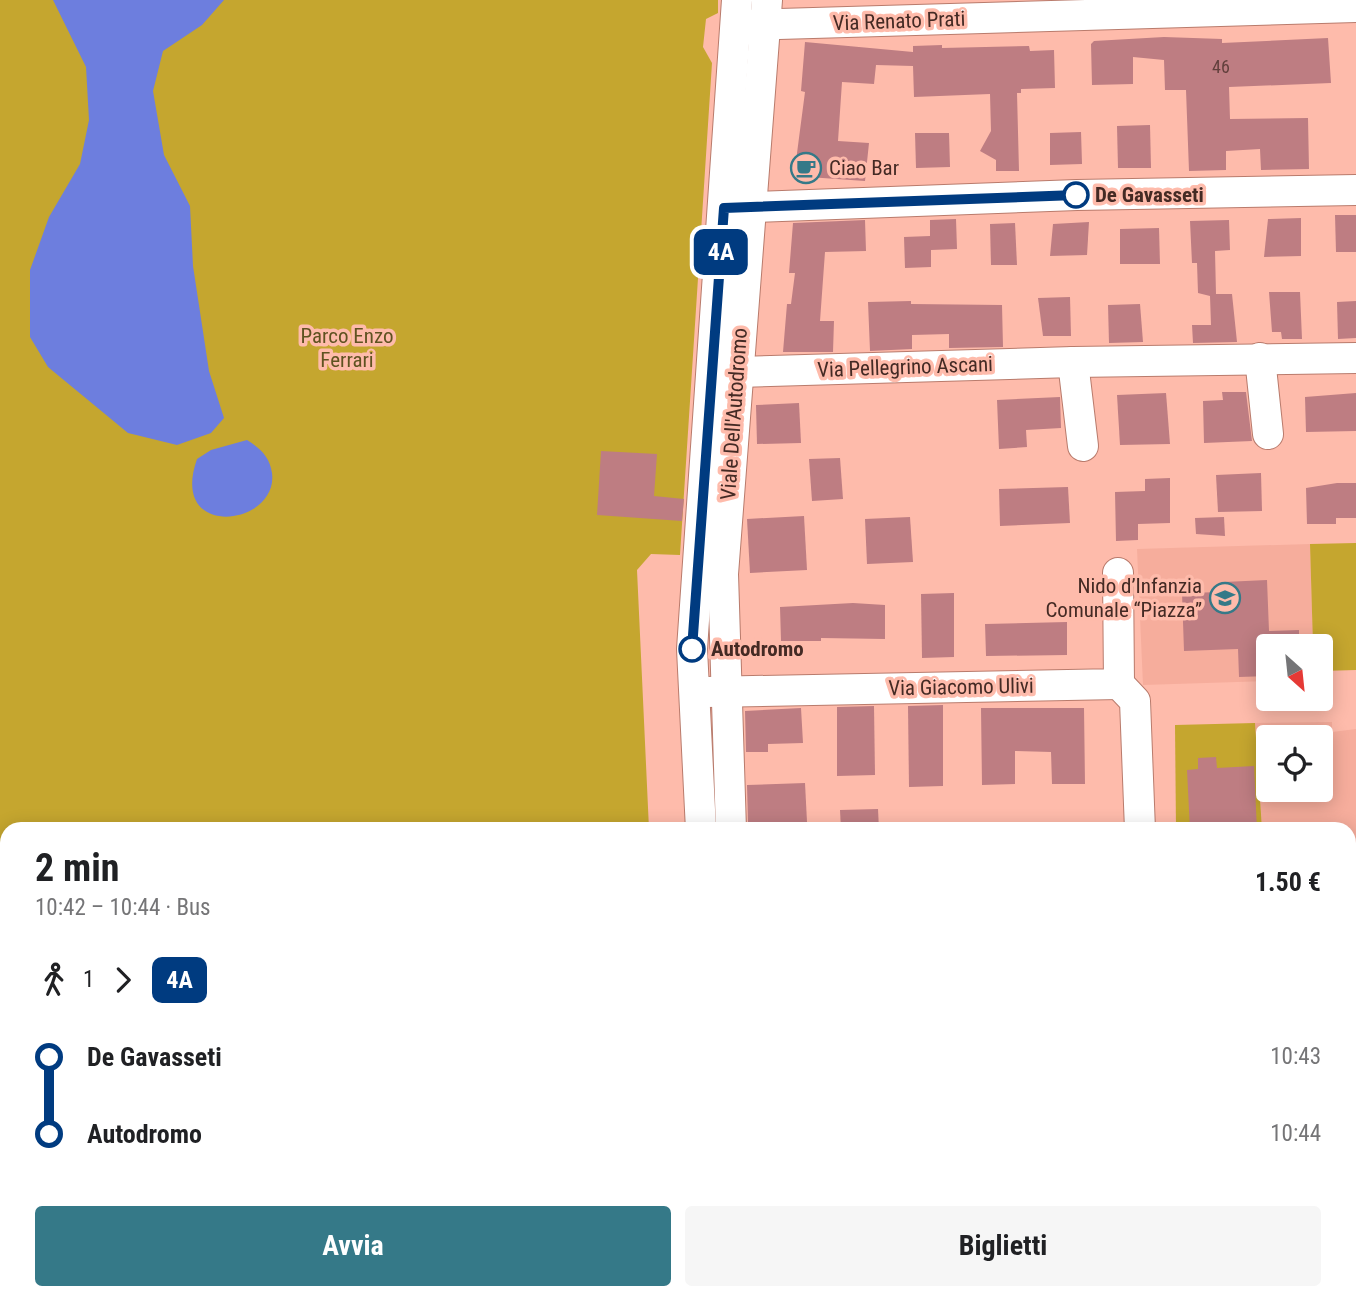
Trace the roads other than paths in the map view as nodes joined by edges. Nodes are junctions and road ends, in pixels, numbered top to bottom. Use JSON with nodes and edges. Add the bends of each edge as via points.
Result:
{"nodes":[{"id":1,"x":1356,"y":7,"type":"edge"},
{"id":2,"x":767,"y":12,"type":"edge"},
{"id":3,"x":737,"y":13,"type":"edge"},
{"id":4,"x":1356,"y":190,"type":"edge"},
{"id":5,"x":736,"y":208,"type":"junction"},
{"id":6,"x":1260,"y":358,"type":"junction"},
{"id":7,"x":1356,"y":358,"type":"edge"},
{"id":8,"x":1073,"y":362,"type":"junction"},
{"id":9,"x":738,"y":372,"type":"junction"},
{"id":10,"x":1268,"y":434,"type":"dead end"},
{"id":11,"x":1083,"y":446,"type":"dead end"},
{"id":12,"x":1118,"y":573,"type":"dead end"},
{"id":13,"x":709,"y":575,"type":"junction"},
{"id":14,"x":1119,"y":684,"type":"junction"},
{"id":15,"x":727,"y":691,"type":"junction"},
{"id":16,"x":692,"y":692,"type":"junction"},
{"id":17,"x":700,"y":822,"type":"edge"},
{"id":18,"x":732,"y":822,"type":"edge"},
{"id":19,"x":1140,"y":822,"type":"edge"}],
"edges":[{"from":1,"to":2,"type":"street","name":"Via Renato Prati"},
{"from":2,"to":3,"type":"street","name":"Via Renato Prati"},
{"from":2,"to":5,"type":"street","name":"Viale Dell'Autodromo"},
{"from":3,"to":5,"type":"street","name":"Viale Dell'Autodromo"},
{"from":4,"to":5,"type":"street"},
{"from":5,"to":9,"type":"street","name":"Viale Dell'Autodromo"},
{"from":5,"to":13,"type":"street","name":"Viale Dell'Autodromo"},
{"from":6,"to":7,"type":"street","name":"Via Pellegrino Ascani"},
{"from":6,"to":8,"type":"street","name":"Via Pellegrino Ascani"},
{"from":6,"to":10,"type":"street"},
{"from":8,"to":9,"type":"street","name":"Via Pellegrino Ascani"},
{"from":8,"to":11,"type":"street"},
{"from":9,"to":13,"type":"street","name":"Viale Dell'Autodromo"},
{"from":12,"to":14,"type":"street"},
{"from":13,"to":15,"type":"street","name":"Viale Dell'Autodromo"},
{"from":13,"to":16,"type":"street","name":"Viale Dell'Autodromo"},
{"from":14,"to":15,"type":"street","name":"Via Giacomo Ulivi"},
{"from":14,"to":19,"type":"street","via":[[1135,701]]},
{"from":15,"to":16,"type":"street","name":"Via Giacomo Ulivi"},
{"from":15,"to":18,"type":"street","name":"Viale Dell'Autodromo"},
{"from":16,"to":17,"type":"street","name":"Viale Dell'Autodromo"}]}
